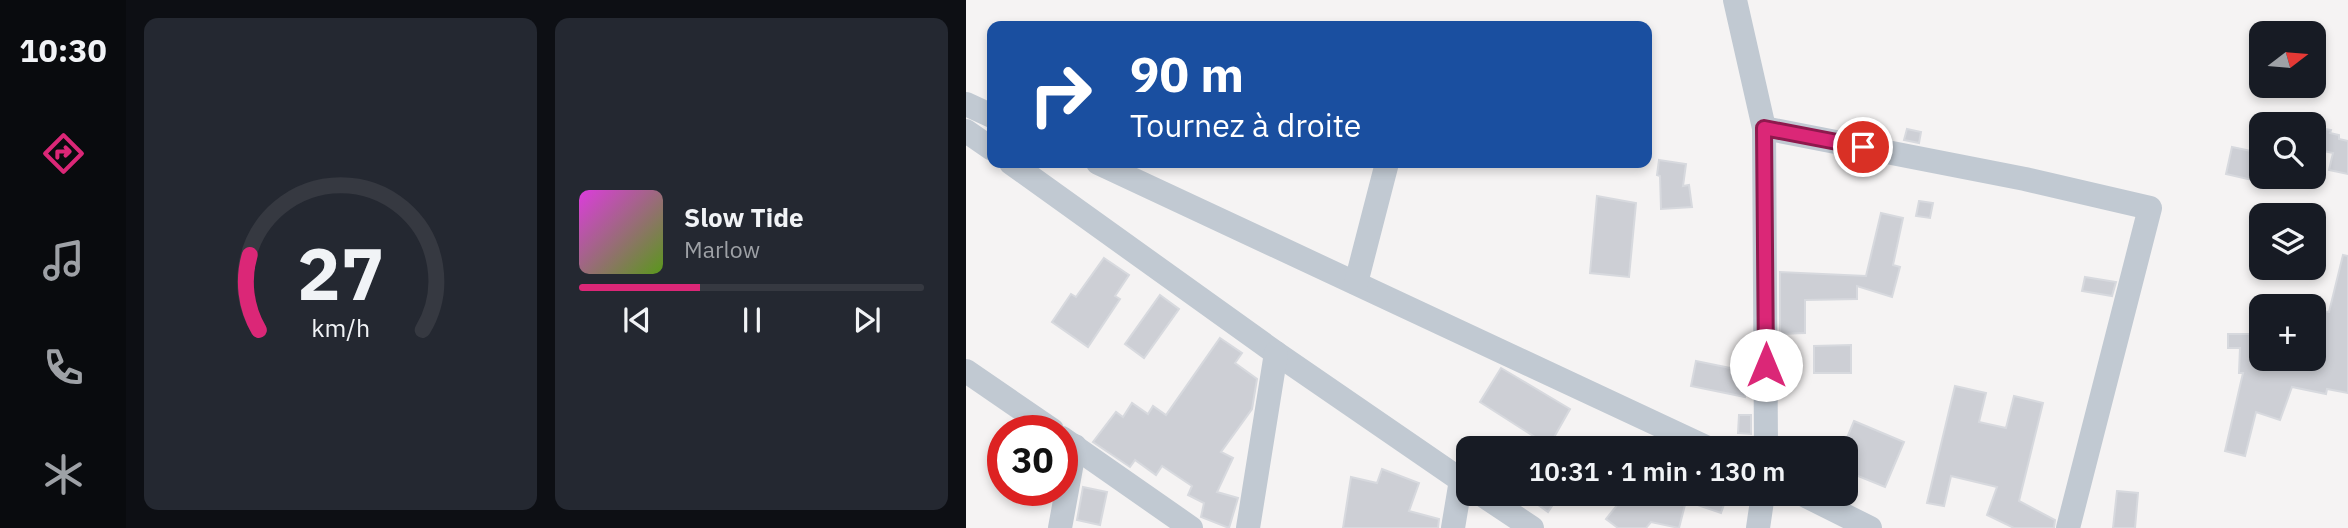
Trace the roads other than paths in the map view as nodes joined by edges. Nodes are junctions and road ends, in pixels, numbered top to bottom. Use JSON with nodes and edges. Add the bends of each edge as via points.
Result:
{"nodes":[{"id":1,"x":1735,"y":0,"type":"edge"},
{"id":2,"x":966,"y":104,"type":"edge"},
{"id":3,"x":987,"y":114,"type":"edge"},
{"id":4,"x":1764,"y":128,"type":"junction"},
{"id":5,"x":966,"y":131,"type":"edge"},
{"id":6,"x":987,"y":146,"type":"edge"},
{"id":7,"x":1018,"y":168,"type":"edge"},
{"id":8,"x":1109,"y":168,"type":"edge"},
{"id":9,"x":1387,"y":168,"type":"edge"},
{"id":10,"x":1356,"y":284,"type":"junction"},
{"id":11,"x":1276,"y":354,"type":"junction"},
{"id":12,"x":966,"y":371,"type":"edge"},
{"id":13,"x":1030,"y":415,"type":"edge"},
{"id":14,"x":1682,"y":436,"type":"edge"},
{"id":15,"x":1766,"y":436,"type":"edge"},
{"id":16,"x":1078,"y":449,"type":"edge"},
{"id":17,"x":1456,"y":476,"type":"edge"},
{"id":18,"x":1062,"y":506,"type":"edge"},
{"id":19,"x":1462,"y":506,"type":"edge"},
{"id":20,"x":1500,"y":506,"type":"edge"},
{"id":21,"x":1761,"y":506,"type":"edge"},
{"id":22,"x":1826,"y":506,"type":"edge"},
{"id":23,"x":1060,"y":528,"type":"edge"},
{"id":24,"x":1191,"y":528,"type":"edge"},
{"id":25,"x":1248,"y":528,"type":"edge"},
{"id":26,"x":1453,"y":528,"type":"edge"},
{"id":27,"x":1532,"y":528,"type":"edge"},
{"id":28,"x":1758,"y":528,"type":"edge"},
{"id":29,"x":1870,"y":528,"type":"edge"},
{"id":30,"x":2068,"y":528,"type":"edge"}],
"edges":[{"from":1,"to":4,"type":"street"},
{"from":2,"to":3,"type":"street"},
{"from":4,"to":15,"type":"street"},
{"from":4,"to":30,"type":"street","via":[[2150,208]]},
{"from":5,"to":6,"type":"street"},
{"from":7,"to":11,"type":"street"},
{"from":8,"to":10,"type":"street"},
{"from":9,"to":10,"type":"street"},
{"from":10,"to":14,"type":"street"},
{"from":11,"to":17,"type":"street"},
{"from":11,"to":25,"type":"street"},
{"from":12,"to":13,"type":"street"},
{"from":16,"to":24,"type":"street"},
{"from":18,"to":23,"type":"street"},
{"from":19,"to":26,"type":"street"},
{"from":20,"to":27,"type":"street"},
{"from":21,"to":28,"type":"street"},
{"from":22,"to":29,"type":"street"}]}
